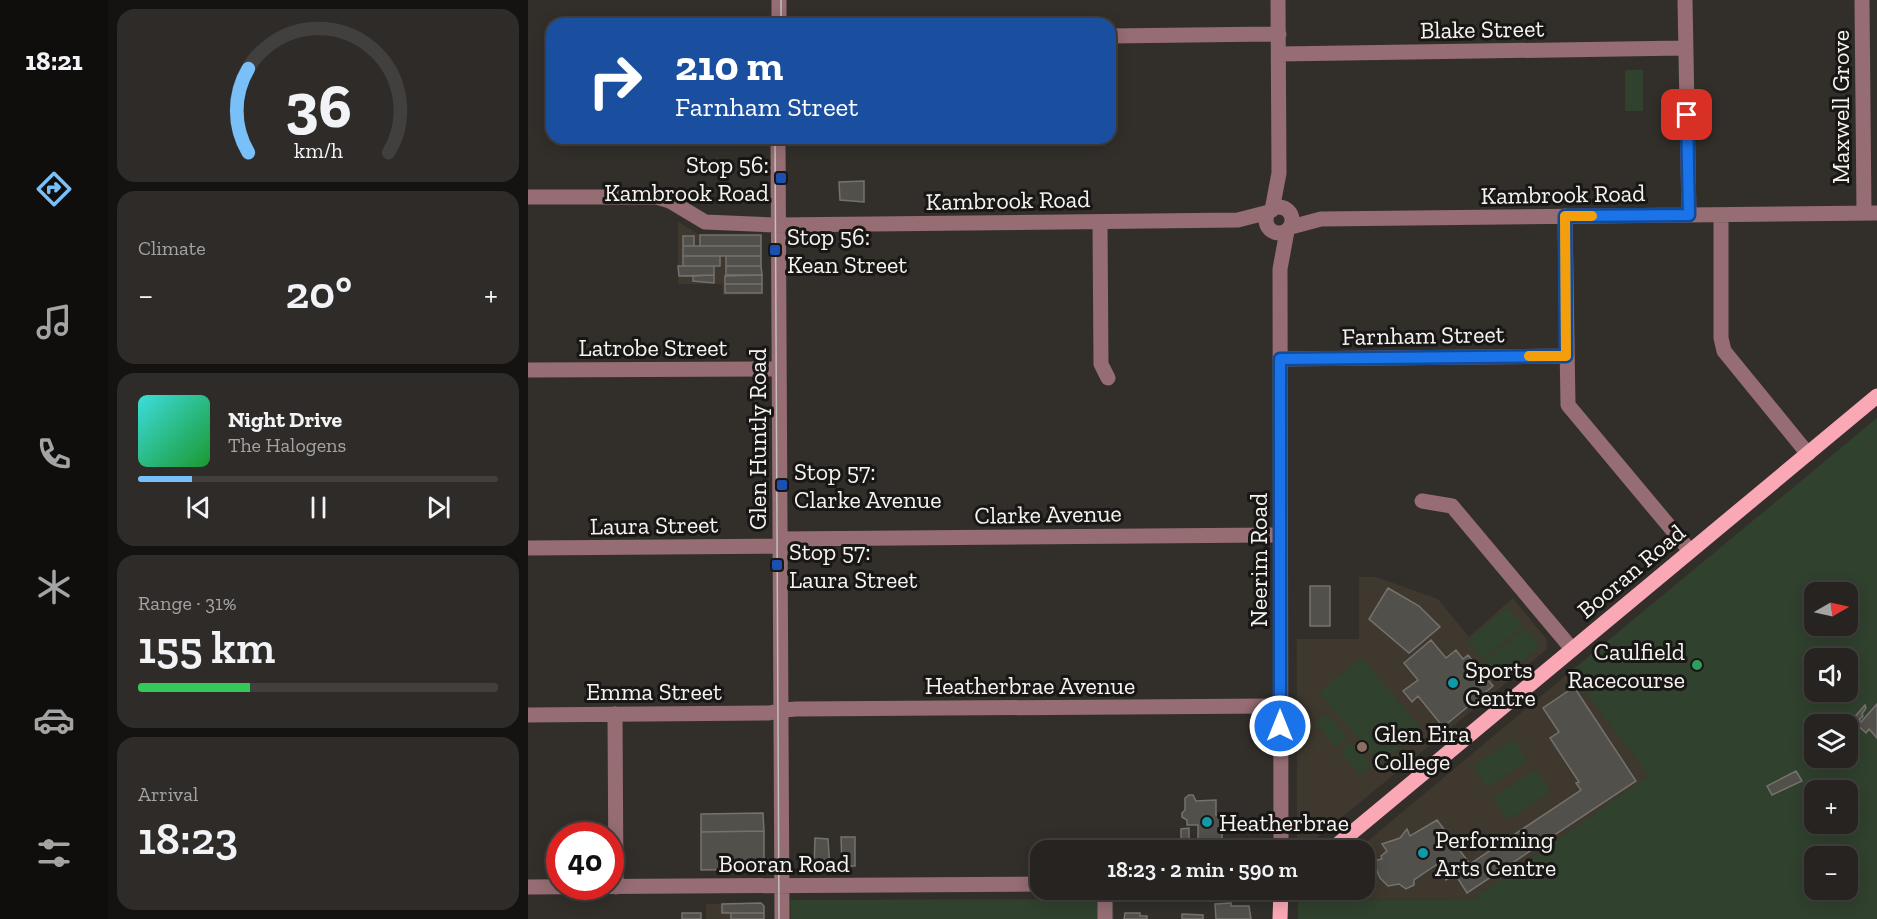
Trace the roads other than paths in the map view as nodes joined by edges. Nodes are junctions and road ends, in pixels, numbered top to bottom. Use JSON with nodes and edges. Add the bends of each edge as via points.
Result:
{"nodes":[{"id":1,"x":779,"y":0,"type":"edge"},
{"id":2,"x":1278,"y":0,"type":"edge"},
{"id":3,"x":1685,"y":0,"type":"edge"},
{"id":4,"x":1862,"y":0,"type":"edge"},
{"id":5,"x":778,"y":18,"type":"edge"},
{"id":6,"x":1279,"y":34,"type":"junction"},
{"id":7,"x":1116,"y":36,"type":"edge"},
{"id":8,"x":1685,"y":48,"type":"junction"},
{"id":9,"x":1279,"y":54,"type":"junction"},
{"id":10,"x":778,"y":144,"type":"edge"},
{"id":11,"x":528,"y":197,"type":"edge"},
{"id":12,"x":1279,"y":211,"type":"junction"},
{"id":13,"x":1870,"y":213,"type":"edge"},
{"id":14,"x":1689,"y":215,"type":"junction"},
{"id":15,"x":1721,"y":215,"type":"junction"},
{"id":16,"x":1565,"y":216,"type":"junction"},
{"id":17,"x":1321,"y":219,"type":"junction"},
{"id":18,"x":1238,"y":220,"type":"junction"},
{"id":19,"x":1100,"y":222,"type":"junction"},
{"id":20,"x":778,"y":225,"type":"junction"},
{"id":21,"x":1280,"y":229,"type":"junction"},
{"id":22,"x":1566,"y":356,"type":"junction"},
{"id":23,"x":1280,"y":359,"type":"junction"},
{"id":24,"x":779,"y":369,"type":"junction"},
{"id":25,"x":528,"y":370,"type":"edge"},
{"id":26,"x":1108,"y":378,"type":"dead end"},
{"id":27,"x":1877,"y":396,"type":"edge"},
{"id":28,"x":1808,"y":454,"type":"junction"},
{"id":29,"x":1422,"y":501,"type":"dead end"},
{"id":30,"x":1280,"y":534,"type":"junction"},
{"id":31,"x":780,"y":543,"type":"junction"},
{"id":32,"x":528,"y":548,"type":"edge"},
{"id":33,"x":1690,"y":551,"type":"junction"},
{"id":34,"x":1572,"y":649,"type":"junction"},
{"id":35,"x":1280,"y":706,"type":"junction"},
{"id":36,"x":781,"y":711,"type":"junction"},
{"id":37,"x":615,"y":714,"type":"junction"},
{"id":38,"x":528,"y":715,"type":"edge"},
{"id":39,"x":616,"y":822,"type":"edge"},
{"id":40,"x":1281,"y":840,"type":"edge"},
{"id":41,"x":1343,"y":840,"type":"edge"},
{"id":42,"x":1030,"y":884,"type":"edge"},
{"id":43,"x":782,"y":886,"type":"junction"},
{"id":44,"x":528,"y":887,"type":"edge"},
{"id":45,"x":546,"y":887,"type":"edge"},
{"id":46,"x":624,"y":887,"type":"edge"},
{"id":47,"x":1105,"y":900,"type":"edge"},
{"id":48,"x":1281,"y":900,"type":"edge"},
{"id":49,"x":782,"y":919,"type":"edge"},
{"id":50,"x":1105,"y":919,"type":"edge"},
{"id":51,"x":1280,"y":919,"type":"edge"}],
"edges":[{"from":1,"to":5,"type":"street"},
{"from":2,"to":6,"type":"street"},
{"from":3,"to":8,"type":"street"},
{"from":4,"to":13,"type":"street","name":"Maxwell Grove"},
{"from":6,"to":7,"type":"street"},
{"from":6,"to":9,"type":"street"},
{"from":8,"to":9,"type":"street","name":"Blake Street"},
{"from":8,"to":14,"type":"street"},
{"from":9,"to":12,"type":"street"},
{"from":10,"to":20,"type":"street","name":"Glen Huntly Road"},
{"from":11,"to":20,"type":"street","name":"Kambrook Road","via":[[657,197],[705,222]]},
{"from":12,"to":17,"type":"street","name":"Kambrook Road"},
{"from":12,"to":18,"type":"street","name":"Kambrook Road"},
{"from":12,"to":21,"type":"street","via":[[1266,220]]},
{"from":12,"to":21,"type":"street","via":[[1293,219]]},
{"from":13,"to":15,"type":"street","name":"Kambrook Road"},
{"from":14,"to":15,"type":"street","name":"Kambrook Road"},
{"from":14,"to":16,"type":"street","name":"Kambrook Road"},
{"from":15,"to":28,"type":"street","via":[[1724,351]]},
{"from":16,"to":17,"type":"street","name":"Kambrook Road"},
{"from":16,"to":22,"type":"street"},
{"from":17,"to":21,"type":"street","name":"Kambrook Road"},
{"from":18,"to":19,"type":"street","name":"Kambrook Road"},
{"from":18,"to":21,"type":"street","name":"Kambrook Road"},
{"from":19,"to":20,"type":"street","name":"Kambrook Road"},
{"from":19,"to":26,"type":"street","via":[[1101,364]]},
{"from":20,"to":24,"type":"street","name":"Glen Huntly Road"},
{"from":21,"to":23,"type":"street","name":"Neerim Road"},
{"from":22,"to":23,"type":"street","name":"Farnham Street"},
{"from":22,"to":33,"type":"street","via":[[1568,405]]},
{"from":23,"to":30,"type":"street","name":"Neerim Road"},
{"from":24,"to":25,"type":"street","name":"Latrobe Street"},
{"from":24,"to":31,"type":"street","name":"Glen Huntly Road"},
{"from":27,"to":28,"type":"main road","name":"Booran Road"},
{"from":28,"to":33,"type":"main road","name":"Booran Road"},
{"from":29,"to":34,"type":"street","via":[[1452,506]]},
{"from":30,"to":31,"type":"street","name":"Clarke Avenue"},
{"from":30,"to":35,"type":"street","name":"Neerim Road"},
{"from":31,"to":32,"type":"street","name":"Laura Street"},
{"from":31,"to":36,"type":"street","name":"Glen Huntly Road"},
{"from":33,"to":34,"type":"main road","name":"Booran Road"},
{"from":34,"to":41,"type":"main road","name":"Booran Road"},
{"from":35,"to":36,"type":"street","name":"Heatherbrae Avenue"},
{"from":35,"to":40,"type":"street","name":"Neerim Road"},
{"from":36,"to":37,"type":"street","name":"Emma Street"},
{"from":36,"to":43,"type":"street","name":"Glen Huntly Road"},
{"from":37,"to":38,"type":"street","name":"Emma Street"},
{"from":37,"to":39,"type":"street"},
{"from":42,"to":43,"type":"street","name":"Booran Road"},
{"from":43,"to":46,"type":"street","name":"Booran Road"},
{"from":43,"to":49,"type":"street","name":"Glen Huntly Road"},
{"from":44,"to":45,"type":"street","name":"Booran Road"},
{"from":47,"to":50,"type":"street"},
{"from":48,"to":51,"type":"main road"}]}
